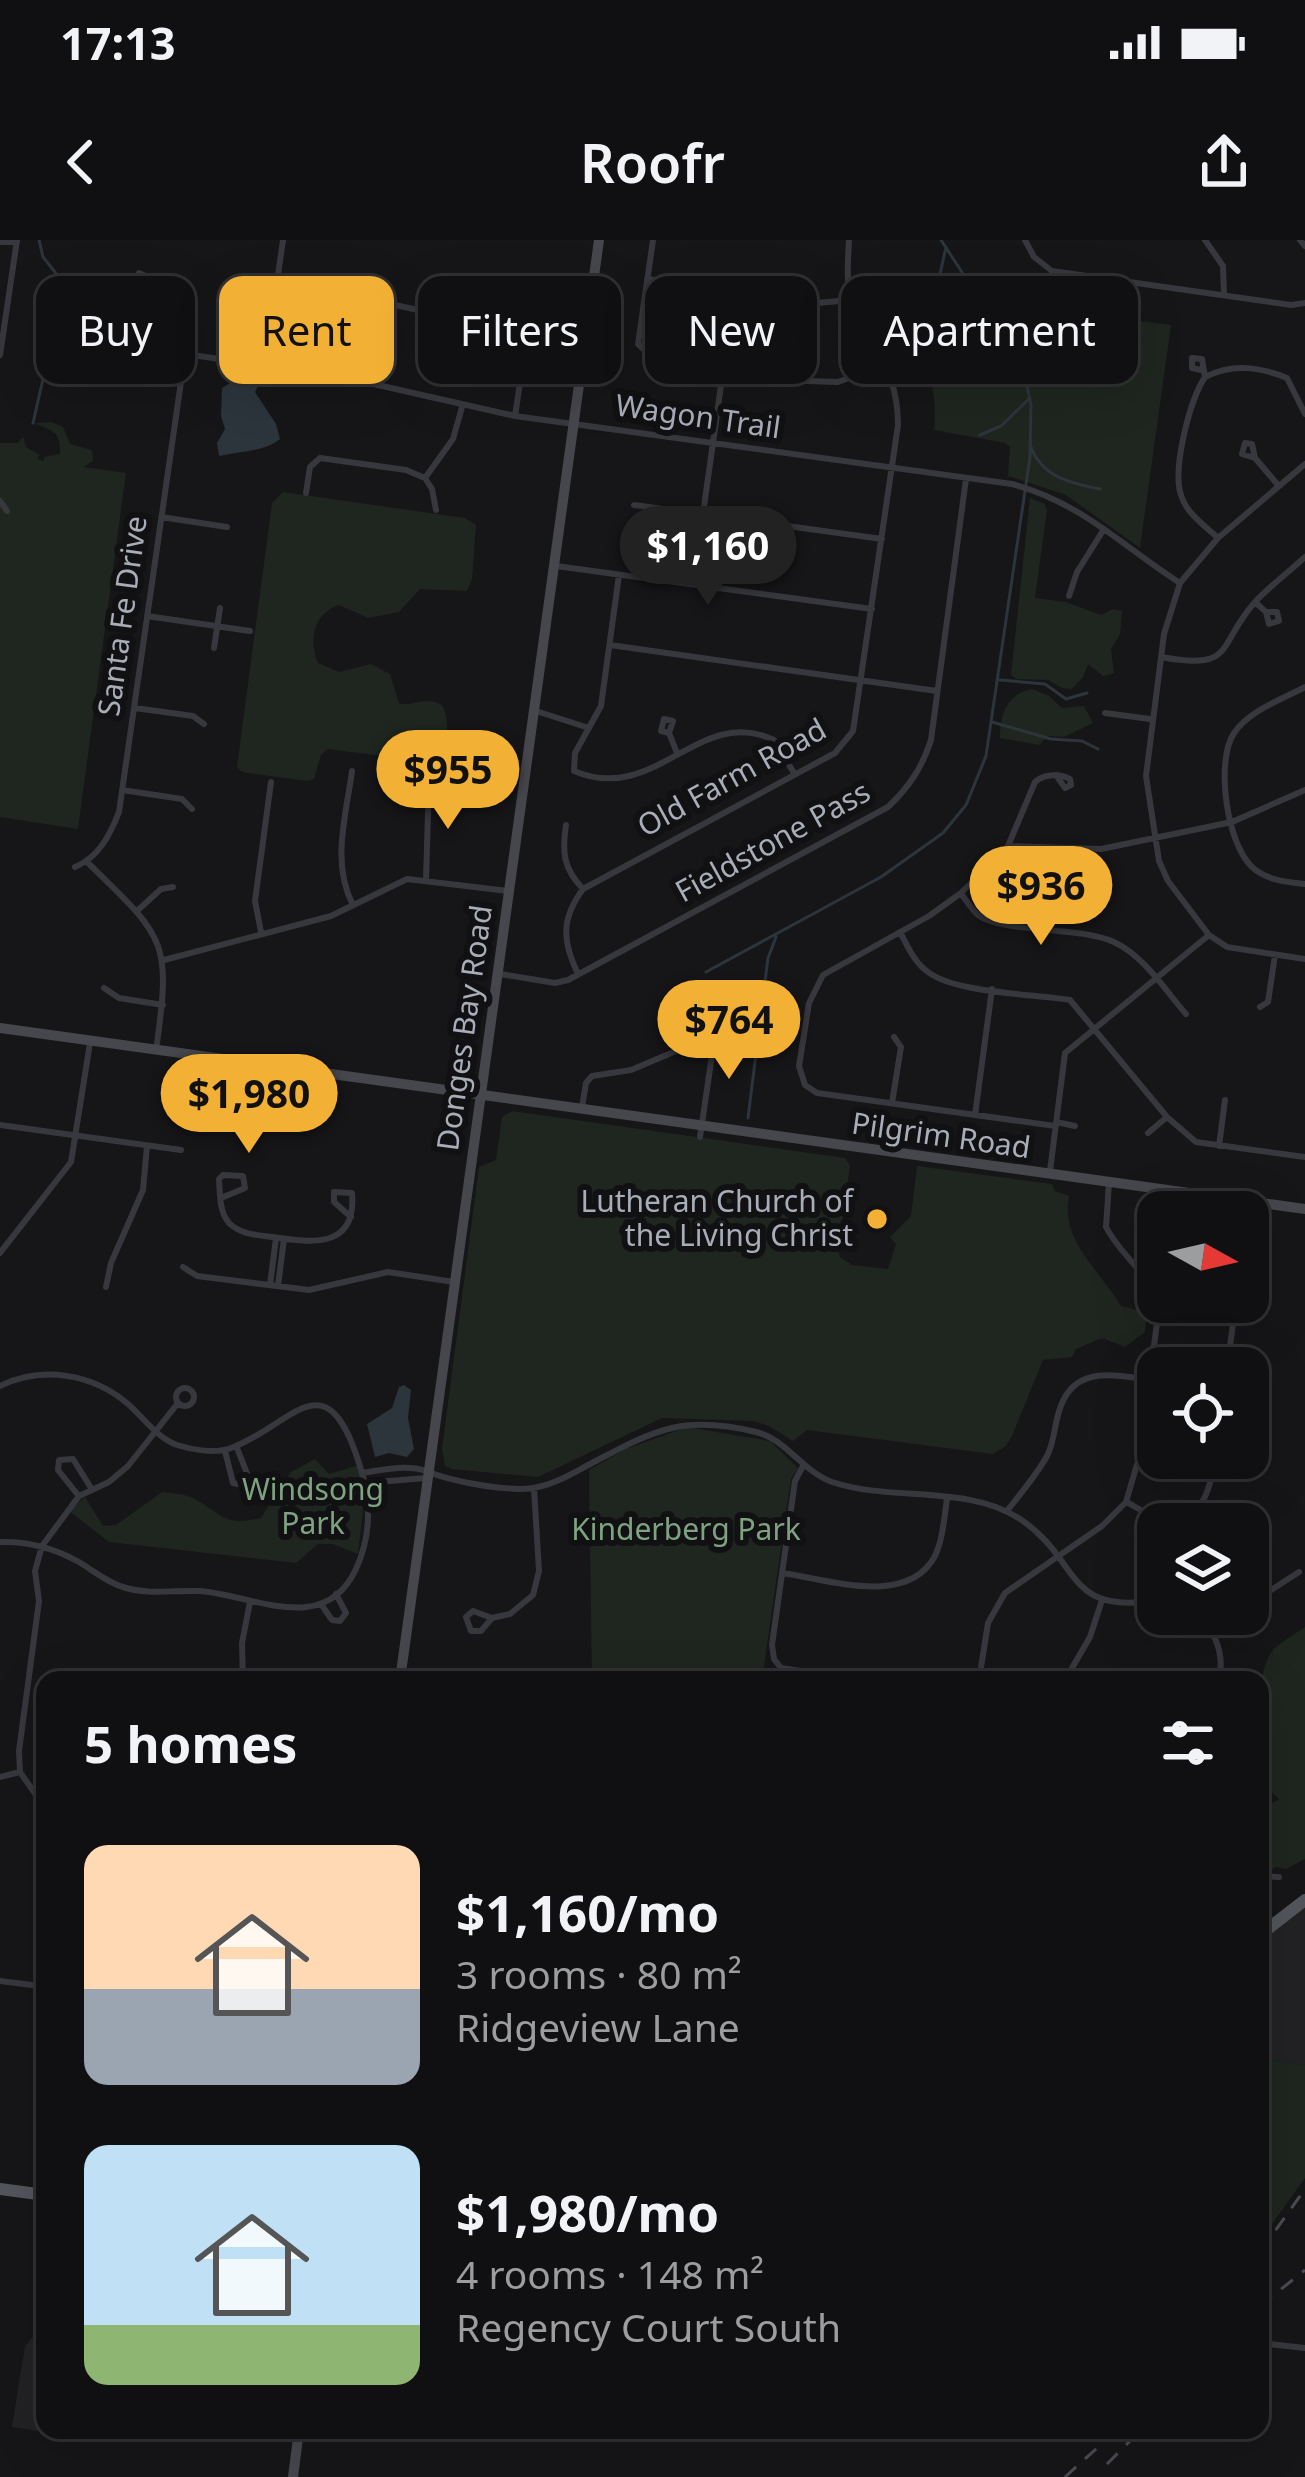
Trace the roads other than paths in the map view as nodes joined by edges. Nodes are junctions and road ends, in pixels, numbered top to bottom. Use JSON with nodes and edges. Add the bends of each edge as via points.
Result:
{"nodes":[{"id":1,"x":284,"y":240,"type":"edge"},
{"id":2,"x":599,"y":240,"type":"edge"},
{"id":3,"x":653,"y":240,"type":"edge"},
{"id":4,"x":850,"y":240,"type":"edge"},
{"id":5,"x":1025,"y":240,"type":"edge"},
{"id":6,"x":1205,"y":240,"type":"edge"},
{"id":7,"x":17,"y":241,"type":"edge"},
{"id":8,"x":0,"y":242,"type":"edge"},
{"id":9,"x":139,"y":273,"type":"dead end"},
{"id":10,"x":147,"y":276,"type":"edge"},
{"id":11,"x":278,"y":276,"type":"edge"},
{"id":12,"x":647,"y":276,"type":"edge"},
{"id":13,"x":848,"y":276,"type":"edge"},
{"id":14,"x":645,"y":293,"type":"edge"},
{"id":15,"x":1224,"y":296,"type":"junction"},
{"id":16,"x":1305,"y":303,"type":"edge"},
{"id":17,"x":645,"y":351,"type":"edge"},
{"id":18,"x":0,"y":355,"type":"edge"},
{"id":19,"x":181,"y":384,"type":"edge"},
{"id":20,"x":378,"y":384,"type":"edge"},
{"id":21,"x":520,"y":384,"type":"edge"},
{"id":22,"x":721,"y":384,"type":"edge"},
{"id":23,"x":892,"y":384,"type":"edge"},
{"id":24,"x":462,"y":407,"type":"junction"},
{"id":25,"x":1305,"y":414,"type":"edge"},
{"id":26,"x":515,"y":416,"type":"junction"},
{"id":27,"x":572,"y":424,"type":"junction"},
{"id":28,"x":713,"y":443,"type":"junction"},
{"id":29,"x":1255,"y":458,"type":"dead end"},
{"id":30,"x":1305,"y":464,"type":"edge"},
{"id":31,"x":892,"y":468,"type":"junction"},
{"id":32,"x":425,"y":478,"type":"junction"},
{"id":33,"x":966,"y":479,"type":"junction"},
{"id":34,"x":1278,"y":485,"type":"junction"},
{"id":35,"x":306,"y":493,"type":"dead end"},
{"id":36,"x":0,"y":501,"type":"edge"},
{"id":37,"x":634,"y":505,"type":"dead end"},
{"id":38,"x":436,"y":510,"type":"dead end"},
{"id":39,"x":8,"y":511,"type":"dead end"},
{"id":40,"x":703,"y":514,"type":"junction"},
{"id":41,"x":160,"y":517,"type":"junction"},
{"id":42,"x":227,"y":527,"type":"dead end"},
{"id":43,"x":1104,"y":529,"type":"junction"},
{"id":44,"x":1218,"y":538,"type":"junction"},
{"id":45,"x":882,"y":539,"type":"junction"},
{"id":46,"x":1305,"y":557,"type":"edge"},
{"id":47,"x":553,"y":565,"type":"junction"},
{"id":48,"x":619,"y":575,"type":"junction"},
{"id":49,"x":1180,"y":583,"type":"junction"},
{"id":50,"x":1069,"y":596,"type":"dead end"},
{"id":51,"x":1255,"y":602,"type":"junction"},
{"id":52,"x":220,"y":608,"type":"dead end"},
{"id":53,"x":872,"y":609,"type":"junction"},
{"id":54,"x":1266,"y":612,"type":"dead end"},
{"id":55,"x":147,"y":616,"type":"junction"},
{"id":56,"x":218,"y":627,"type":"junction"},
{"id":57,"x":250,"y":632,"type":"dead end"},
{"id":58,"x":610,"y":645,"type":"junction"},
{"id":59,"x":214,"y":648,"type":"dead end"},
{"id":60,"x":1161,"y":657,"type":"junction"},
{"id":61,"x":862,"y":680,"type":"junction"},
{"id":62,"x":1305,"y":687,"type":"edge"},
{"id":63,"x":937,"y":691,"type":"junction"},
{"id":64,"x":135,"y":708,"type":"junction"},
{"id":65,"x":532,"y":711,"type":"junction"},
{"id":66,"x":1105,"y":713,"type":"dead end"},
{"id":67,"x":1150,"y":719,"type":"junction"},
{"id":68,"x":204,"y":724,"type":"dead end"},
{"id":69,"x":589,"y":728,"type":"junction"},
{"id":70,"x":669,"y":733,"type":"dead end"},
{"id":71,"x":678,"y":755,"type":"junction"},
{"id":72,"x":352,"y":771,"type":"dead end"},
{"id":73,"x":794,"y":773,"type":"junction"},
{"id":74,"x":1056,"y":776,"type":"dead end"},
{"id":75,"x":429,"y":780,"type":"dead end"},
{"id":76,"x":272,"y":782,"type":"dead end"},
{"id":77,"x":122,"y":790,"type":"junction"},
{"id":78,"x":1305,"y":790,"type":"edge"},
{"id":79,"x":192,"y":809,"type":"dead end"},
{"id":80,"x":1232,"y":821,"type":"junction"},
{"id":81,"x":566,"y":825,"type":"dead end"},
{"id":82,"x":1152,"y":837,"type":"junction"},
{"id":83,"x":1008,"y":846,"type":"junction"},
{"id":84,"x":86,"y":862,"type":"junction"},
{"id":85,"x":75,"y":867,"type":"dead end"},
{"id":86,"x":426,"y":880,"type":"junction"},
{"id":87,"x":1305,"y":884,"type":"edge"},
{"id":88,"x":173,"y":887,"type":"dead end"},
{"id":89,"x":583,"y":889,"type":"junction"},
{"id":90,"x":508,"y":891,"type":"junction"},
{"id":91,"x":961,"y":893,"type":"junction"},
{"id":92,"x":353,"y":905,"type":"junction"},
{"id":93,"x":137,"y":911,"type":"junction"},
{"id":94,"x":261,"y":932,"type":"junction"},
{"id":95,"x":900,"y":932,"type":"junction"},
{"id":96,"x":1209,"y":935,"type":"junction"},
{"id":97,"x":1275,"y":955,"type":"junction"},
{"id":98,"x":1305,"y":959,"type":"edge"},
{"id":99,"x":164,"y":960,"type":"junction"},
{"id":100,"x":496,"y":974,"type":"junction"},
{"id":101,"x":578,"y":974,"type":"junction"},
{"id":102,"x":1155,"y":977,"type":"junction"},
{"id":103,"x":104,"y":988,"type":"dead end"},
{"id":104,"x":992,"y":988,"type":"junction"},
{"id":105,"x":163,"y":1004,"type":"junction"},
{"id":106,"x":1260,"y":1007,"type":"dead end"},
{"id":107,"x":1186,"y":1014,"type":"dead end"},
{"id":108,"x":717,"y":1021,"type":"dead end"},
{"id":109,"x":0,"y":1028,"type":"edge"},
{"id":110,"x":1094,"y":1028,"type":"junction"},
{"id":111,"x":895,"y":1037,"type":"dead end"},
{"id":112,"x":90,"y":1040,"type":"junction"},
{"id":113,"x":156,"y":1049,"type":"junction"},
{"id":114,"x":712,"y":1052,"type":"junction"},
{"id":115,"x":480,"y":1096,"type":"junction"},
{"id":116,"x":1225,"y":1100,"type":"dead end"},
{"id":117,"x":892,"y":1103,"type":"junction"},
{"id":118,"x":581,"y":1111,"type":"junction"},
{"id":119,"x":975,"y":1115,"type":"junction"},
{"id":120,"x":1167,"y":1117,"type":"junction"},
{"id":121,"x":1055,"y":1124,"type":"junction"},
{"id":122,"x":0,"y":1125,"type":"edge"},
{"id":123,"x":1076,"y":1126,"type":"dead end"},
{"id":124,"x":700,"y":1132,"type":"junction"},
{"id":125,"x":1148,"y":1133,"type":"dead end"},
{"id":126,"x":77,"y":1137,"type":"junction"},
{"id":127,"x":147,"y":1146,"type":"junction"},
{"id":128,"x":1219,"y":1147,"type":"junction"},
{"id":129,"x":182,"y":1150,"type":"dead end"},
{"id":130,"x":1305,"y":1157,"type":"edge"},
{"id":131,"x":1049,"y":1174,"type":"junction"},
{"id":132,"x":1109,"y":1183,"type":"junction"},
{"id":133,"x":1155,"y":1191,"type":"edge"},
{"id":134,"x":220,"y":1198,"type":"junction"},
{"id":135,"x":1269,"y":1208,"type":"edge"},
{"id":136,"x":1305,"y":1210,"type":"edge"},
{"id":137,"x":351,"y":1216,"type":"junction"},
{"id":138,"x":280,"y":1238,"type":"junction"},
{"id":139,"x":0,"y":1253,"type":"edge"},
{"id":140,"x":184,"y":1267,"type":"dead end"},
{"id":141,"x":454,"y":1282,"type":"junction"},
{"id":142,"x":274,"y":1286,"type":"junction"},
{"id":143,"x":106,"y":1288,"type":"dead end"},
{"id":144,"x":1152,"y":1347,"type":"edge"},
{"id":145,"x":1137,"y":1378,"type":"edge"},
{"id":146,"x":2,"y":1381,"type":"edge"},
{"id":147,"x":178,"y":1403,"type":"dead end"},
{"id":148,"x":155,"y":1432,"type":"junction"},
{"id":149,"x":236,"y":1446,"type":"junction"},
{"id":150,"x":225,"y":1451,"type":"junction"},
{"id":151,"x":802,"y":1466,"type":"junction"},
{"id":152,"x":1137,"y":1467,"type":"edge"},
{"id":153,"x":362,"y":1473,"type":"junction"},
{"id":154,"x":429,"y":1476,"type":"junction"},
{"id":155,"x":1211,"y":1479,"type":"edge"},
{"id":156,"x":365,"y":1483,"type":"junction"},
{"id":157,"x":91,"y":1488,"type":"junction"},
{"id":158,"x":534,"y":1488,"type":"junction"},
{"id":159,"x":79,"y":1496,"type":"junction"},
{"id":160,"x":947,"y":1498,"type":"junction"},
{"id":161,"x":1126,"y":1502,"type":"junction"},
{"id":162,"x":1007,"y":1511,"type":"junction"},
{"id":163,"x":0,"y":1542,"type":"edge"},
{"id":164,"x":42,"y":1546,"type":"junction"},
{"id":165,"x":1057,"y":1554,"type":"junction"},
{"id":166,"x":1299,"y":1571,"type":"dead end"},
{"id":167,"x":782,"y":1573,"type":"junction"},
{"id":168,"x":1269,"y":1591,"type":"edge"},
{"id":169,"x":336,"y":1594,"type":"junction"},
{"id":170,"x":1102,"y":1600,"type":"junction"},
{"id":171,"x":250,"y":1602,"type":"junction"},
{"id":172,"x":321,"y":1604,"type":"junction"},
{"id":173,"x":1137,"y":1604,"type":"edge"},
{"id":174,"x":492,"y":1618,"type":"dead end"},
{"id":175,"x":1214,"y":1635,"type":"edge"},
{"id":176,"x":243,"y":1671,"type":"edge"},
{"id":177,"x":401,"y":1671,"type":"edge"},
{"id":178,"x":801,"y":1671,"type":"edge"},
{"id":179,"x":980,"y":1671,"type":"edge"},
{"id":180,"x":1070,"y":1671,"type":"edge"},
{"id":181,"x":1219,"y":1671,"type":"edge"},
{"id":182,"x":20,"y":1772,"type":"junction"},
{"id":183,"x":0,"y":1777,"type":"edge"},
{"id":184,"x":36,"y":1795,"type":"edge"},
{"id":185,"x":1269,"y":1876,"type":"edge"},
{"id":186,"x":1280,"y":1876,"type":"dead end"},
{"id":187,"x":1305,"y":1900,"type":"edge"},
{"id":188,"x":1269,"y":1928,"type":"edge"},
{"id":189,"x":0,"y":1981,"type":"edge"},
{"id":190,"x":36,"y":1986,"type":"edge"},
{"id":191,"x":0,"y":2189,"type":"edge"},
{"id":192,"x":36,"y":2194,"type":"edge"},
{"id":193,"x":1269,"y":2344,"type":"edge"},
{"id":194,"x":1305,"y":2348,"type":"edge"},
{"id":195,"x":298,"y":2439,"type":"edge"},
{"id":196,"x":293,"y":2477,"type":"edge"}],
"edges":[{"from":1,"to":11,"type":"street"},
{"from":2,"to":27,"type":"street","name":"Donges Bay Road"},
{"from":3,"to":12,"type":"street"},
{"from":4,"to":13,"type":"street","name":"Old Farm Road"},
{"from":5,"to":15,"type":"street","via":[[1052,271]]},
{"from":6,"to":15,"type":"street","via":[[1223,266]]},
{"from":7,"to":8,"type":"street"},
{"from":7,"to":18,"type":"street"},
{"from":9,"to":10,"type":"street"},
{"from":14,"to":17,"type":"street","via":[[638,344]]},
{"from":15,"to":16,"type":"street"},
{"from":19,"to":41,"type":"street","name":"Santa Fe Drive"},
{"from":20,"to":24,"type":"street","name":"Wagon Trail"},
{"from":21,"to":26,"type":"street"},
{"from":22,"to":28,"type":"street"},
{"from":23,"to":31,"type":"street","name":"Old Farm Road"},
{"from":24,"to":26,"type":"street","name":"Wagon Trail"},
{"from":24,"to":32,"type":"street","via":[[453,439]]},
{"from":25,"to":44,"type":"street","via":[[1287,378],[1231,368],[1203,373],[1190,405],[1179,489]]},
{"from":26,"to":27,"type":"street","name":"Wagon Trail"},
{"from":27,"to":28,"type":"street","name":"Wagon Trail"},
{"from":27,"to":47,"type":"street","name":"Donges Bay Road"},
{"from":28,"to":31,"type":"street","name":"Wagon Trail"},
{"from":28,"to":40,"type":"street"},
{"from":29,"to":34,"type":"street"},
{"from":30,"to":34,"type":"street"},
{"from":31,"to":33,"type":"street","name":"Wagon Trail"},
{"from":31,"to":45,"type":"street","name":"Old Farm Road"},
{"from":32,"to":35,"type":"street","via":[[320,458]]},
{"from":32,"to":38,"type":"street"},
{"from":33,"to":43,"type":"street","name":"Wagon Trail","via":[[1030,489]]},
{"from":33,"to":63,"type":"street","name":"Fieldstone Pass"},
{"from":34,"to":44,"type":"street"},
{"from":36,"to":39,"type":"street"},
{"from":37,"to":40,"type":"street"},
{"from":40,"to":45,"type":"street"},
{"from":41,"to":42,"type":"street"},
{"from":41,"to":55,"type":"street","name":"Santa Fe Drive"},
{"from":43,"to":49,"type":"street","name":"Wagon Trail"},
{"from":43,"to":50,"type":"street"},
{"from":44,"to":49,"type":"street"},
{"from":45,"to":53,"type":"street","name":"Old Farm Road"},
{"from":46,"to":51,"type":"street"},
{"from":47,"to":48,"type":"street"},
{"from":47,"to":65,"type":"street","name":"Donges Bay Road"},
{"from":48,"to":53,"type":"street"},
{"from":48,"to":58,"type":"street"},
{"from":49,"to":60,"type":"street"},
{"from":51,"to":54,"type":"street"},
{"from":51,"to":60,"type":"street","via":[[1226,650],[1210,660]]},
{"from":52,"to":56,"type":"street"},
{"from":53,"to":61,"type":"street","name":"Old Farm Road"},
{"from":55,"to":56,"type":"street"},
{"from":55,"to":64,"type":"street","name":"Santa Fe Drive"},
{"from":56,"to":57,"type":"street"},
{"from":56,"to":59,"type":"street"},
{"from":58,"to":61,"type":"street"},
{"from":58,"to":69,"type":"street","via":[[602,706]]},
{"from":60,"to":67,"type":"street"},
{"from":61,"to":63,"type":"street"},
{"from":61,"to":73,"type":"street","name":"Old Farm Road","via":[[847,742]]},
{"from":62,"to":80,"type":"street","via":[[1231,737],[1224,758]]},
{"from":63,"to":101,"type":"street","name":"Fieldstone Pass","via":[[926,757],[888,807]]},
{"from":64,"to":68,"type":"street"},
{"from":64,"to":77,"type":"street","name":"Santa Fe Drive"},
{"from":65,"to":69,"type":"street"},
{"from":65,"to":90,"type":"street","name":"Donges Bay Road"},
{"from":66,"to":67,"type":"street"},
{"from":67,"to":82,"type":"street"},
{"from":69,"to":71,"type":"street","via":[[574,771],[627,779]]},
{"from":70,"to":71,"type":"street"},
{"from":71,"to":73,"type":"street","via":[[718,734],[764,735]]},
{"from":72,"to":92,"type":"street","via":[[340,859]]},
{"from":73,"to":89,"type":"street","name":"Old Farm Road"},
{"from":74,"to":83,"type":"street","via":[[1035,782]]},
{"from":75,"to":86,"type":"street"},
{"from":76,"to":94,"type":"street","via":[[255,902]]},
{"from":77,"to":79,"type":"street","via":[[182,799]]},
{"from":77,"to":84,"type":"street","name":"Santa Fe Drive","via":[[112,830]]},
{"from":78,"to":80,"type":"street"},
{"from":80,"to":82,"type":"street"},
{"from":80,"to":87,"type":"street","via":[[1239,854],[1256,872]]},
{"from":81,"to":89,"type":"street","via":[[566,868]]},
{"from":82,"to":83,"type":"street","via":[[1102,849]]},
{"from":82,"to":96,"type":"street","via":[[1168,881]]},
{"from":83,"to":91,"type":"street"},
{"from":84,"to":85,"type":"street"},
{"from":84,"to":93,"type":"street"},
{"from":86,"to":90,"type":"street"},
{"from":86,"to":92,"type":"street","via":[[407,879]]},
{"from":88,"to":93,"type":"street"},
{"from":89,"to":101,"type":"street","via":[[569,908],[565,939]]},
{"from":90,"to":100,"type":"street","name":"Donges Bay Road"},
{"from":91,"to":95,"type":"street"},
{"from":91,"to":102,"type":"street","via":[[992,922],[1117,943]]},
{"from":92,"to":94,"type":"street"},
{"from":93,"to":99,"type":"street"},
{"from":94,"to":99,"type":"street"},
{"from":95,"to":104,"type":"street","via":[[931,975]]},
{"from":95,"to":117,"type":"street","via":[[832,968],[814,988],[799,1066],[805,1085],[818,1093]]},
{"from":96,"to":97,"type":"street","via":[[1227,947]]},
{"from":96,"to":102,"type":"street"},
{"from":97,"to":98,"type":"street"},
{"from":97,"to":106,"type":"street","via":[[1268,1002]]},
{"from":99,"to":105,"type":"street"},
{"from":100,"to":101,"type":"street","name":"Fieldstone Pass","via":[[555,983]]},
{"from":100,"to":115,"type":"street","name":"Donges Bay Road"},
{"from":102,"to":107,"type":"street"},
{"from":102,"to":110,"type":"street"},
{"from":103,"to":105,"type":"street"},
{"from":104,"to":110,"type":"street","via":[[1070,1000]]},
{"from":104,"to":119,"type":"street"},
{"from":105,"to":113,"type":"street"},
{"from":108,"to":114,"type":"street"},
{"from":109,"to":112,"type":"street","name":"Pilgrim Road"},
{"from":110,"to":120,"type":"street"},
{"from":110,"to":121,"type":"street","via":[[1065,1053]]},
{"from":111,"to":117,"type":"street","via":[[901,1047]]},
{"from":112,"to":113,"type":"street","name":"Pilgrim Road"},
{"from":112,"to":126,"type":"street"},
{"from":113,"to":115,"type":"street","name":"Pilgrim Road"},
{"from":114,"to":118,"type":"street","via":[[676,1051],[592,1076]]},
{"from":114,"to":124,"type":"street"},
{"from":115,"to":118,"type":"street","name":"Pilgrim Road"},
{"from":115,"to":141,"type":"street","name":"Donges Bay Road"},
{"from":116,"to":128,"type":"street"},
{"from":117,"to":119,"type":"street"},
{"from":118,"to":124,"type":"street","name":"Pilgrim Road"},
{"from":119,"to":121,"type":"street"},
{"from":120,"to":125,"type":"street"},
{"from":120,"to":128,"type":"street","via":[[1196,1142]]},
{"from":121,"to":123,"type":"street"},
{"from":121,"to":131,"type":"street"},
{"from":122,"to":126,"type":"street"},
{"from":124,"to":131,"type":"street","name":"Pilgrim Road"},
{"from":126,"to":127,"type":"street"},
{"from":126,"to":139,"type":"street","via":[[70,1162]]},
{"from":127,"to":129,"type":"street"},
{"from":127,"to":143,"type":"street","via":[[142,1190]]},
{"from":128,"to":130,"type":"street"},
{"from":131,"to":132,"type":"street","name":"Pilgrim Road"},
{"from":132,"to":133,"type":"street","name":"Pilgrim Road"},
{"from":132,"to":144,"type":"street","via":[[1106,1227],[1157,1298]]},
{"from":134,"to":134,"type":"street","via":[[245,1188],[243,1176],[223,1175]]},
{"from":134,"to":138,"type":"street","via":[[226,1221],[242,1233]]},
{"from":135,"to":136,"type":"street","name":"Pilgrim Road"},
{"from":137,"to":137,"type":"street","via":[[352,1193],[334,1192],[334,1202]]},
{"from":137,"to":138,"type":"street","via":[[338,1235],[312,1243]]},
{"from":138,"to":142,"type":"street"},
{"from":140,"to":142,"type":"street","via":[[197,1276]]},
{"from":141,"to":142,"type":"street","via":[[388,1272],[309,1290]]},
{"from":141,"to":154,"type":"street","name":"Donges Bay Road"},
{"from":145,"to":162,"type":"street","via":[[1089,1377],[1073,1387],[1047,1456]]},
{"from":146,"to":148,"type":"street","via":[[59,1374],[84,1380],[126,1402]]},
{"from":147,"to":148,"type":"street"},
{"from":148,"to":150,"type":"street","via":[[176,1445]]},
{"from":148,"to":157,"type":"street","via":[[128,1466]]},
{"from":149,"to":150,"type":"street"},
{"from":149,"to":150,"type":"street","via":[[248,1476],[243,1485],[233,1483]]},
{"from":149,"to":153,"type":"street","via":[[290,1411],[327,1409],[341,1417]]},
{"from":151,"to":158,"type":"street","via":[[760,1432],[686,1423]]},
{"from":151,"to":160,"type":"street","via":[[830,1481]]},
{"from":151,"to":167,"type":"street"},
{"from":152,"to":161,"type":"street"},
{"from":153,"to":154,"type":"street","via":[[391,1468]]},
{"from":153,"to":156,"type":"street"},
{"from":154,"to":156,"type":"street"},
{"from":154,"to":158,"type":"street"},
{"from":154,"to":177,"type":"street","name":"Donges Bay Road"},
{"from":155,"to":161,"type":"street","via":[[1207,1499],[1187,1517],[1158,1520]]},
{"from":156,"to":169,"type":"street","via":[[364,1550]]},
{"from":157,"to":159,"type":"street"},
{"from":157,"to":159,"type":"street","via":[[73,1459],[59,1460]]},
{"from":158,"to":174,"type":"street","via":[[538,1586],[520,1609]]},
{"from":159,"to":164,"type":"street"},
{"from":160,"to":162,"type":"street"},
{"from":160,"to":167,"type":"street","via":[[935,1556],[902,1584]]},
{"from":161,"to":165,"type":"street"},
{"from":162,"to":165,"type":"street"},
{"from":163,"to":164,"type":"street"},
{"from":164,"to":171,"type":"street","via":[[124,1588]]},
{"from":164,"to":182,"type":"street"},
{"from":165,"to":170,"type":"street","via":[[1074,1580]]},
{"from":165,"to":179,"type":"street","via":[[995,1608]]},
{"from":166,"to":168,"type":"street"},
{"from":167,"to":178,"type":"street","via":[[774,1659]]},
{"from":169,"to":172,"type":"street"},
{"from":169,"to":172,"type":"street","via":[[344,1618],[332,1620]]},
{"from":170,"to":173,"type":"street"},
{"from":170,"to":180,"type":"street"},
{"from":171,"to":172,"type":"street"},
{"from":171,"to":176,"type":"street"},
{"from":175,"to":181,"type":"street"},
{"from":182,"to":183,"type":"street"},
{"from":182,"to":184,"type":"street"},
{"from":185,"to":186,"type":"street"},
{"from":187,"to":188,"type":"main road"},
{"from":189,"to":190,"type":"street"},
{"from":191,"to":192,"type":"main road"},
{"from":193,"to":194,"type":"street"},
{"from":195,"to":196,"type":"street"}]}
